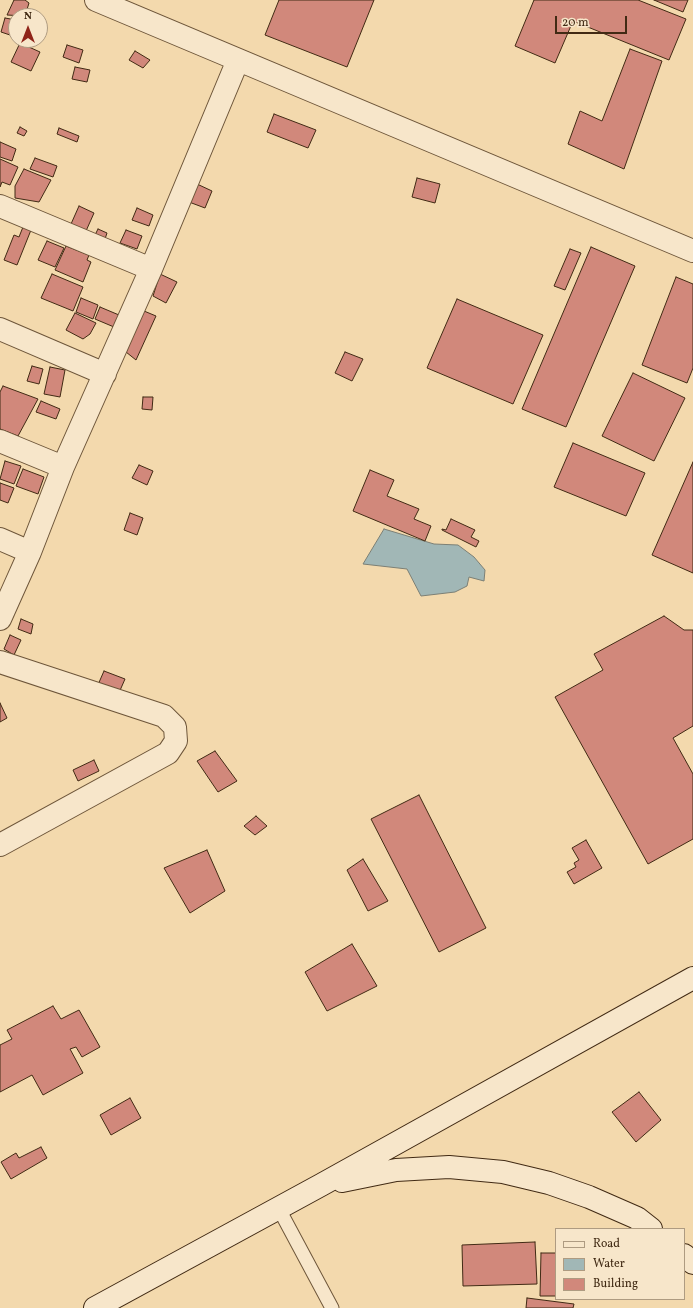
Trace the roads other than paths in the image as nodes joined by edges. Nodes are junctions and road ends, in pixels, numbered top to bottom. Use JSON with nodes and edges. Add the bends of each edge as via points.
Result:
{"nodes":[{"id":1,"x":96,"y":0,"type":"edge"},
{"id":2,"x":238,"y":60,"type":"junction"},
{"id":3,"x":0,"y":206,"type":"edge"},
{"id":4,"x":693,"y":251,"type":"edge"},
{"id":5,"x":151,"y":269,"type":"junction"},
{"id":6,"x":0,"y":329,"type":"edge"},
{"id":7,"x":105,"y":374,"type":"junction"},
{"id":8,"x":0,"y":441,"type":"edge"},
{"id":9,"x":63,"y":467,"type":"junction"},
{"id":10,"x":0,"y":539,"type":"edge"},
{"id":11,"x":30,"y":552,"type":"junction"},
{"id":12,"x":0,"y":619,"type":"edge"},
{"id":13,"x":0,"y":662,"type":"edge"},
{"id":14,"x":0,"y":845,"type":"edge"},
{"id":15,"x":693,"y":978,"type":"edge"},
{"id":16,"x":322,"y":1186,"type":"junction"},
{"id":17,"x":279,"y":1208,"type":"junction"},
{"id":18,"x":650,"y":1228,"type":"edge"},
{"id":19,"x":685,"y":1256,"type":"edge"},
{"id":20,"x":693,"y":1263,"type":"edge"},
{"id":21,"x":116,"y":1302,"type":"edge"},
{"id":22,"x":95,"y":1308,"type":"edge"},
{"id":23,"x":332,"y":1308,"type":"edge"}],
"edges":[{"from":1,"to":2,"type":"street"},
{"from":2,"to":4,"type":"street"},
{"from":2,"to":5,"type":"street"},
{"from":3,"to":5,"type":"street"},
{"from":5,"to":7,"type":"street"},
{"from":6,"to":7,"type":"street"},
{"from":7,"to":9,"type":"street"},
{"from":8,"to":9,"type":"street"},
{"from":9,"to":11,"type":"street"},
{"from":10,"to":11,"type":"street"},
{"from":11,"to":12,"type":"street"},
{"from":13,"to":14,"type":"street","via":[[164,716],[175,727],[176,741],[168,753]]},
{"from":15,"to":16,"type":"street"},
{"from":16,"to":17,"type":"street"},
{"from":16,"to":18,"type":"street","via":[[396,1170],[449,1167],[503,1172],[549,1183],[589,1197],[636,1218]]},
{"from":17,"to":21,"type":"street"},
{"from":17,"to":23,"type":"lane"},
{"from":19,"to":20,"type":"street"},
{"from":21,"to":22,"type":"street"}]}
